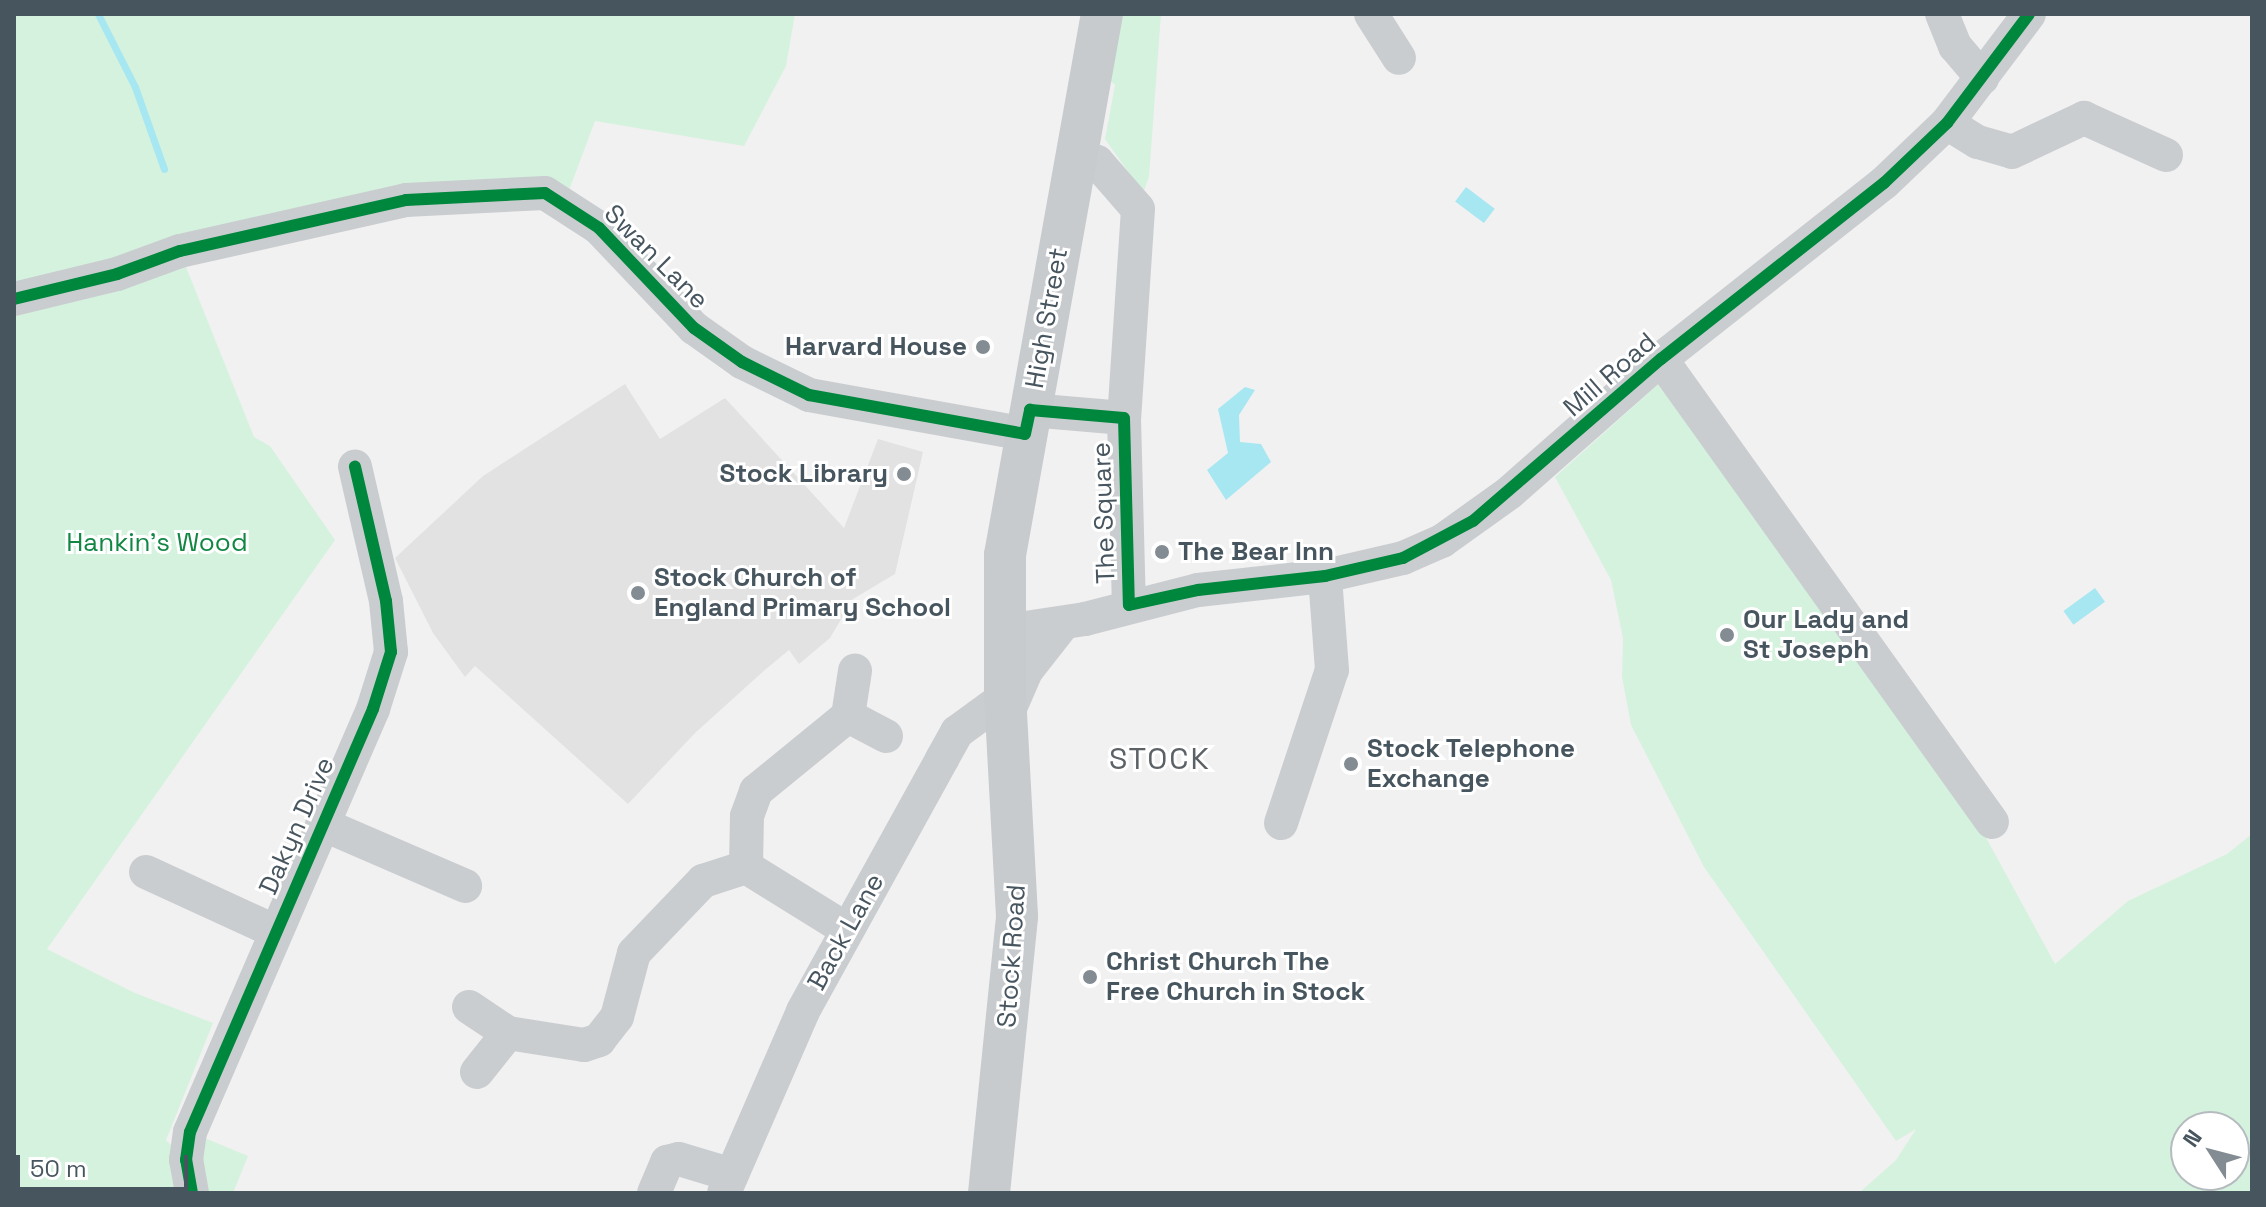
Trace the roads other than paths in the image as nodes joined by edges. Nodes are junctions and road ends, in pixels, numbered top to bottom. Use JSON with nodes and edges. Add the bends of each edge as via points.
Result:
{"nodes":[{"id":1,"x":1102,"y":14,"type":"edge"},
{"id":2,"x":1371,"y":14,"type":"edge"},
{"id":3,"x":1942,"y":14,"type":"edge"},
{"id":4,"x":2029,"y":14,"type":"edge"},
{"id":5,"x":1399,"y":58,"type":"dead end"},
{"id":6,"x":1982,"y":78,"type":"junction"},
{"id":7,"x":1947,"y":123,"type":"junction"},
{"id":8,"x":2166,"y":155,"type":"dead end"},
{"id":9,"x":1079,"y":156,"type":"junction"},
{"id":10,"x":14,"y":299,"type":"edge"},
{"id":11,"x":1661,"y":359,"type":"junction"},
{"id":12,"x":1124,"y":418,"type":"junction"},
{"id":13,"x":1028,"y":422,"type":"junction"},
{"id":14,"x":355,"y":467,"type":"dead end"},
{"id":15,"x":1325,"y":576,"type":"junction"},
{"id":16,"x":1129,"y":605,"type":"junction"},
{"id":17,"x":1063,"y":624,"type":"junction"},
{"id":18,"x":1005,"y":631,"type":"junction"},
{"id":19,"x":855,"y":671,"type":"dead end"},
{"id":20,"x":1005,"y":708,"type":"junction"},
{"id":21,"x":848,"y":716,"type":"junction"},
{"id":22,"x":886,"y":736,"type":"dead end"},
{"id":23,"x":1992,"y":822,"type":"dead end"},
{"id":24,"x":1281,"y":823,"type":"dead end"},
{"id":25,"x":322,"y":824,"type":"junction"},
{"id":26,"x":746,"y":867,"type":"junction"},
{"id":27,"x":146,"y":872,"type":"dead end"},
{"id":28,"x":465,"y":886,"type":"dead end"},
{"id":29,"x":846,"y":929,"type":"junction"},
{"id":30,"x":274,"y":931,"type":"junction"},
{"id":31,"x":469,"y":1007,"type":"dead end"},
{"id":32,"x":508,"y":1033,"type":"junction"},
{"id":33,"x":477,"y":1072,"type":"dead end"},
{"id":34,"x":728,"y":1184,"type":"edge"},
{"id":35,"x":192,"y":1193,"type":"edge"},
{"id":36,"x":654,"y":1193,"type":"edge"},
{"id":37,"x":989,"y":1193,"type":"edge"}],
"edges":[{"from":1,"to":9,"type":"main road","name":"High Street"},
{"from":2,"to":5,"type":"street"},
{"from":3,"to":6,"type":"street","via":[[1955,46]]},
{"from":4,"to":6,"type":"street","name":"Mill Road"},
{"from":6,"to":7,"type":"street","name":"Mill Road"},
{"from":7,"to":8,"type":"street","via":[[1978,142],[2012,152],[2084,118]]},
{"from":7,"to":11,"type":"street","name":"Mill Road","via":[[1853,209]]},
{"from":9,"to":12,"type":"street","name":"The Square","via":[[1097,162],[1138,209]]},
{"from":9,"to":13,"type":"main road","name":"High Street"},
{"from":10,"to":13,"type":"street","name":"Swan Lane","via":[[117,274],[180,251],[406,200],[545,193],[599,228],[694,328],[742,362],[809,395]]},
{"from":11,"to":15,"type":"street","name":"Mill Road","via":[[1473,521],[1403,558]]},
{"from":11,"to":23,"type":"street","name":"Mill Road"},
{"from":12,"to":13,"type":"street","name":"The Square"},
{"from":12,"to":16,"type":"street","name":"The Square"},
{"from":13,"to":18,"type":"main road","name":"High Street","via":[[1005,555]]},
{"from":14,"to":25,"type":"street","name":"Dakyn Drive","via":[[386,601],[391,652],[373,709]]},
{"from":15,"to":16,"type":"street","name":"Mill Road","via":[[1198,590]]},
{"from":15,"to":24,"type":"street","via":[[1332,670]]},
{"from":16,"to":17,"type":"street","name":"Mill Road"},
{"from":17,"to":18,"type":"street","name":"Mill Road"},
{"from":17,"to":20,"type":"street"},
{"from":18,"to":20,"type":"main road","name":"High Street"},
{"from":19,"to":21,"type":"street"},
{"from":20,"to":29,"type":"street","name":"Back Lane","via":[[957,732]]},
{"from":20,"to":37,"type":"main road","name":"Stock Road","via":[[1017,916]]},
{"from":21,"to":22,"type":"street"},
{"from":21,"to":26,"type":"street","via":[[756,791],[747,816]]},
{"from":25,"to":28,"type":"street","name":"Dakyn Drive"},
{"from":25,"to":30,"type":"street","name":"Dakyn Drive"},
{"from":26,"to":29,"type":"street"},
{"from":26,"to":32,"type":"street","via":[[696,885],[634,953],[617,1017],[599,1040],[584,1045]]},
{"from":27,"to":30,"type":"street","name":"Dakyn Drive"},
{"from":29,"to":34,"type":"street","name":"Back Lane","via":[[803,1011]]},
{"from":30,"to":35,"type":"street","name":"Dakyn Drive","via":[[190,1132],[186,1160]]},
{"from":31,"to":32,"type":"street"},
{"from":32,"to":33,"type":"street"},
{"from":34,"to":36,"type":"street","via":[[679,1159],[667,1162]]}]}
